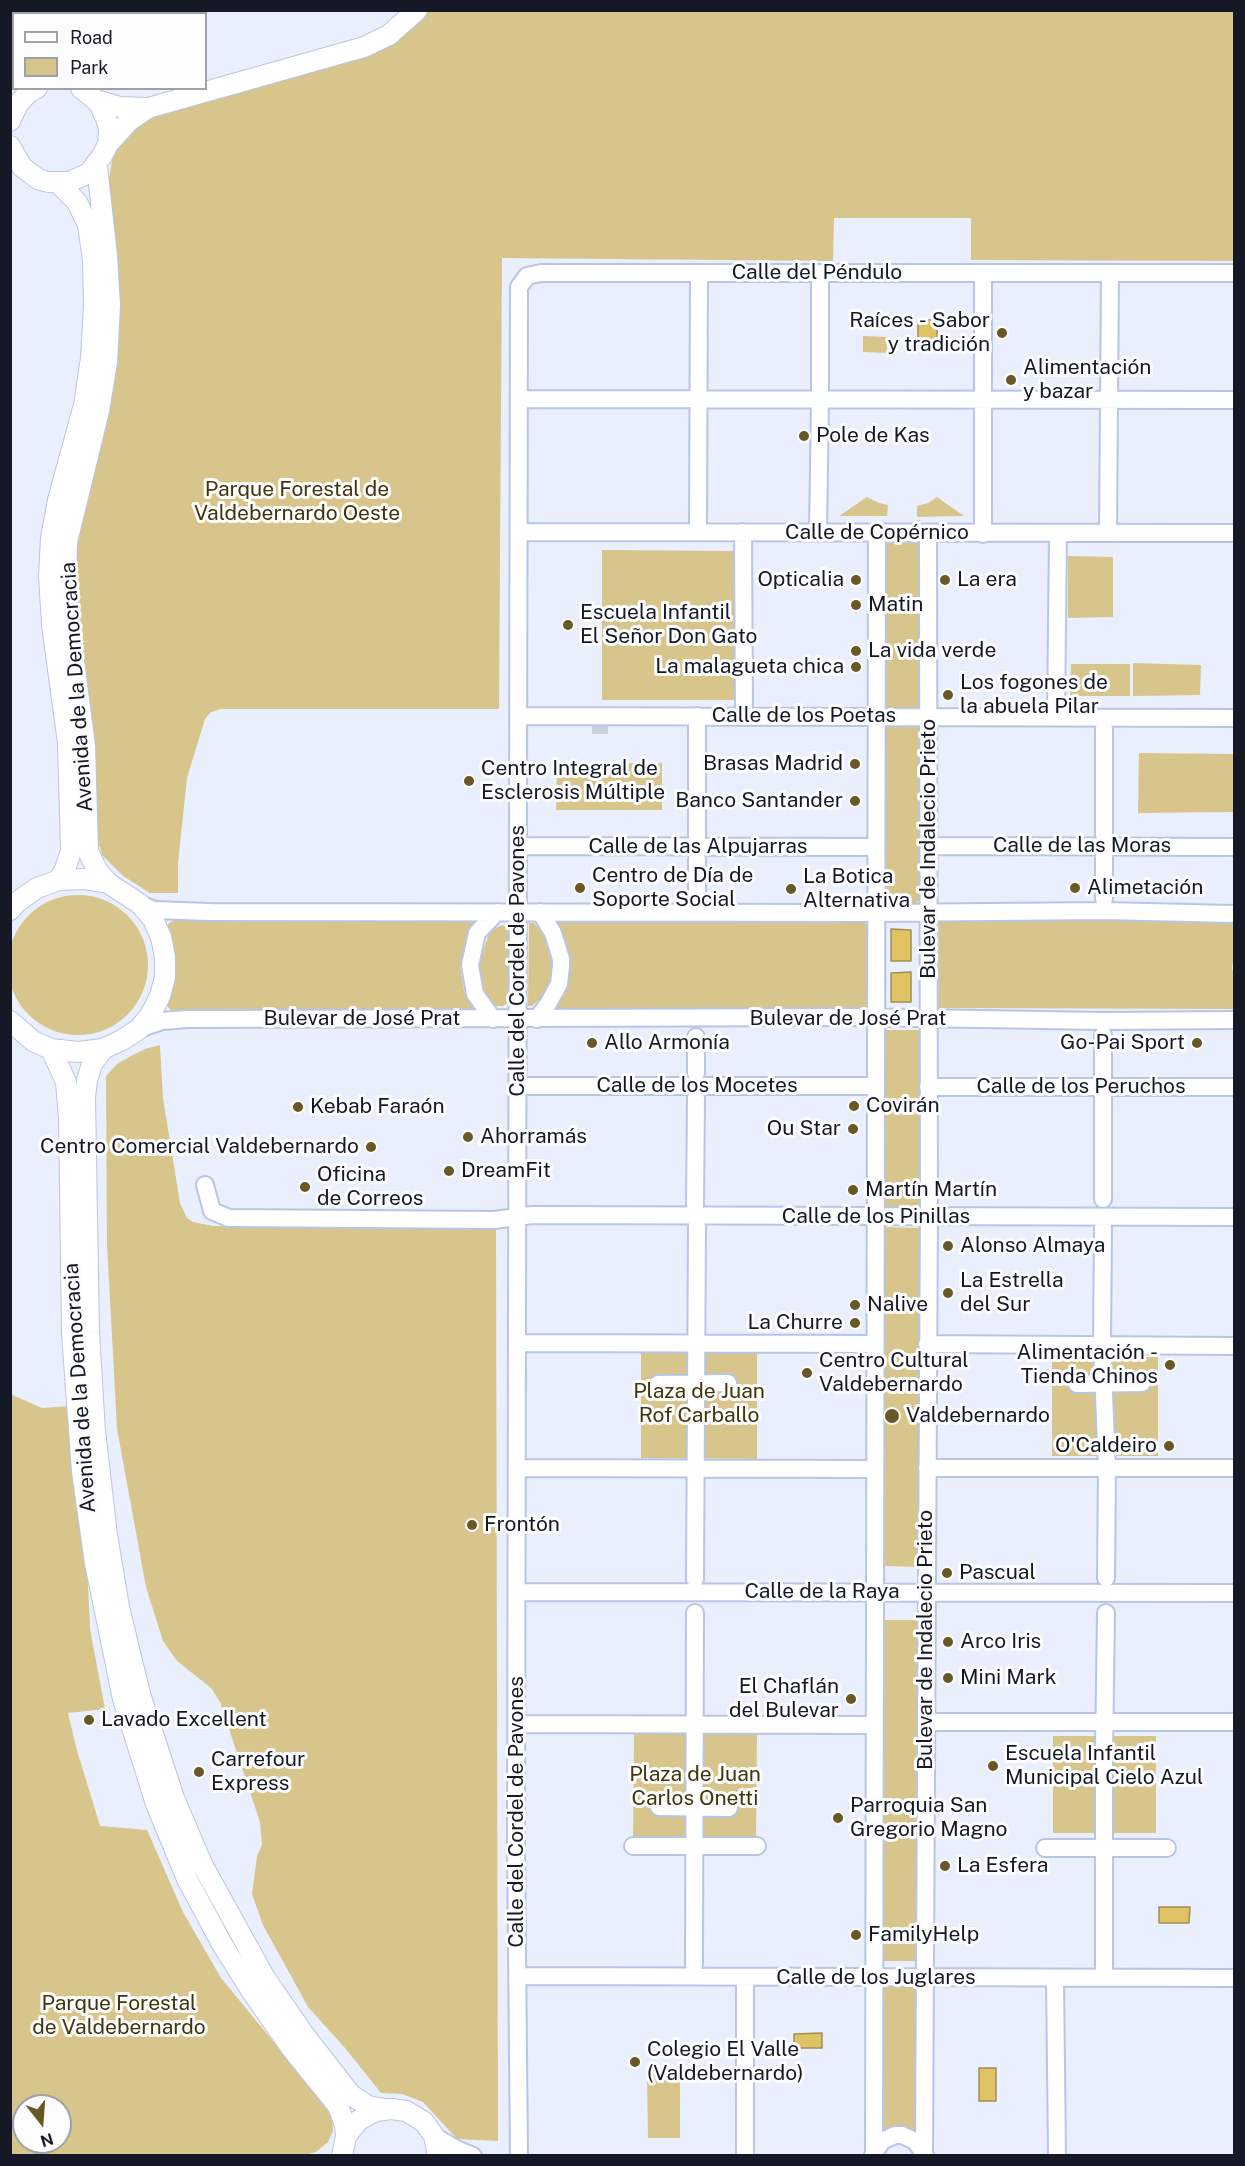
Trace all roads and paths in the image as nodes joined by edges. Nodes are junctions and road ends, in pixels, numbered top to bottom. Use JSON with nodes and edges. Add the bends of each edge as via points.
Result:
{"nodes":[{"id":1,"x":404,"y":10,"type":"edge"},
{"id":2,"x":417,"y":10,"type":"edge"},
{"id":3,"x":336,"y":54,"type":"junction"},
{"id":4,"x":33,"y":90,"type":"edge"},
{"id":5,"x":89,"y":94,"type":"edge"},
{"id":6,"x":148,"y":108,"type":"junction"},
{"id":7,"x":13,"y":110,"type":"edge"},
{"id":8,"x":108,"y":144,"type":"junction"},
{"id":9,"x":10,"y":146,"type":"edge"},
{"id":10,"x":96,"y":166,"type":"junction"},
{"id":11,"x":58,"y":183,"type":"junction"},
{"id":12,"x":699,"y":273,"type":"junction"},
{"id":13,"x":820,"y":273,"type":"junction"},
{"id":14,"x":983,"y":273,"type":"junction"},
{"id":15,"x":1110,"y":273,"type":"junction"},
{"id":16,"x":1234,"y":273,"type":"edge"},
{"id":17,"x":519,"y":399,"type":"junction"},
{"id":18,"x":699,"y":400,"type":"junction"},
{"id":19,"x":820,"y":400,"type":"junction"},
{"id":20,"x":1109,"y":400,"type":"junction"},
{"id":21,"x":1234,"y":400,"type":"edge"},
{"id":22,"x":984,"y":401,"type":"junction"},
{"id":23,"x":519,"y":532,"type":"junction"},
{"id":24,"x":698,"y":532,"type":"junction"},
{"id":25,"x":743,"y":532,"type":"junction"},
{"id":26,"x":818,"y":532,"type":"junction"},
{"id":27,"x":1108,"y":533,"type":"junction"},
{"id":28,"x":1234,"y":533,"type":"edge"},
{"id":29,"x":877,"y":534,"type":"junction"},
{"id":30,"x":928,"y":534,"type":"junction"},
{"id":31,"x":983,"y":534,"type":"junction"},
{"id":32,"x":1058,"y":534,"type":"junction"},
{"id":33,"x":518,"y":716,"type":"junction"},
{"id":34,"x":697,"y":716,"type":"junction"},
{"id":35,"x":744,"y":716,"type":"junction"},
{"id":36,"x":876,"y":716,"type":"junction"},
{"id":37,"x":929,"y":716,"type":"junction"},
{"id":38,"x":1056,"y":716,"type":"junction"},
{"id":39,"x":1234,"y":718,"type":"edge"},
{"id":40,"x":1104,"y":729,"type":"dead end"},
{"id":41,"x":1104,"y":835,"type":"dead end"},
{"id":42,"x":697,"y":839,"type":"dead end"},
{"id":43,"x":519,"y":846,"type":"junction"},
{"id":44,"x":929,"y":846,"type":"junction"},
{"id":45,"x":876,"y":847,"type":"junction"},
{"id":46,"x":1234,"y":847,"type":"edge"},
{"id":47,"x":1104,"y":857,"type":"dead end"},
{"id":48,"x":697,"y":859,"type":"dead end"},
{"id":49,"x":59,"y":880,"type":"junction"},
{"id":50,"x":108,"y":883,"type":"junction"},
{"id":51,"x":1104,"y":899,"type":"dead end"},
{"id":52,"x":140,"y":904,"type":"junction"},
{"id":53,"x":697,"y":905,"type":"dead end"},
{"id":54,"x":10,"y":910,"type":"edge"},
{"id":55,"x":497,"y":912,"type":"junction"},
{"id":56,"x":519,"y":912,"type":"junction"},
{"id":57,"x":540,"y":912,"type":"junction"},
{"id":58,"x":876,"y":913,"type":"junction"},
{"id":59,"x":929,"y":913,"type":"junction"},
{"id":60,"x":1234,"y":914,"type":"edge"},
{"id":61,"x":876,"y":1018,"type":"junction"},
{"id":62,"x":493,"y":1019,"type":"junction"},
{"id":63,"x":518,"y":1019,"type":"junction"},
{"id":64,"x":537,"y":1019,"type":"junction"},
{"id":65,"x":928,"y":1019,"type":"junction"},
{"id":66,"x":1234,"y":1020,"type":"edge"},
{"id":67,"x":10,"y":1021,"type":"edge"},
{"id":68,"x":139,"y":1029,"type":"junction"},
{"id":69,"x":1104,"y":1035,"type":"dead end"},
{"id":70,"x":696,"y":1037,"type":"dead end"},
{"id":71,"x":51,"y":1049,"type":"junction"},
{"id":72,"x":103,"y":1049,"type":"junction"},
{"id":73,"x":696,"y":1073,"type":"dead end"},
{"id":74,"x":1103,"y":1077,"type":"dead end"},
{"id":75,"x":518,"y":1086,"type":"junction"},
{"id":76,"x":876,"y":1086,"type":"junction"},
{"id":77,"x":928,"y":1087,"type":"junction"},
{"id":78,"x":1234,"y":1087,"type":"edge"},
{"id":79,"x":1103,"y":1097,"type":"dead end"},
{"id":80,"x":696,"y":1098,"type":"dead end"},
{"id":81,"x":1102,"y":1199,"type":"dead end"},
{"id":82,"x":695,"y":1205,"type":"dead end"},
{"id":83,"x":518,"y":1216,"type":"junction"},
{"id":84,"x":876,"y":1217,"type":"junction"},
{"id":85,"x":927,"y":1217,"type":"junction"},
{"id":86,"x":1234,"y":1217,"type":"edge"},
{"id":87,"x":697,"y":1226,"type":"dead end"},
{"id":88,"x":1103,"y":1228,"type":"dead end"},
{"id":89,"x":517,"y":1343,"type":"junction"},
{"id":90,"x":695,"y":1343,"type":"junction"},
{"id":91,"x":875,"y":1344,"type":"junction"},
{"id":92,"x":927,"y":1344,"type":"junction"},
{"id":93,"x":1102,"y":1345,"type":"junction"},
{"id":94,"x":1234,"y":1346,"type":"edge"},
{"id":95,"x":728,"y":1383,"type":"dead end"},
{"id":96,"x":1142,"y":1383,"type":"dead end"},
{"id":97,"x":658,"y":1384,"type":"dead end"},
{"id":98,"x":696,"y":1384,"type":"junction"},
{"id":99,"x":1077,"y":1384,"type":"dead end"},
{"id":100,"x":1103,"y":1384,"type":"junction"},
{"id":101,"x":517,"y":1468,"type":"junction"},
{"id":102,"x":694,"y":1468,"type":"junction"},
{"id":103,"x":927,"y":1468,"type":"junction"},
{"id":104,"x":1107,"y":1468,"type":"junction"},
{"id":105,"x":1234,"y":1468,"type":"edge"},
{"id":106,"x":875,"y":1469,"type":"junction"},
{"id":107,"x":1106,"y":1578,"type":"dead end"},
{"id":108,"x":695,"y":1579,"type":"dead end"},
{"id":109,"x":517,"y":1592,"type":"junction"},
{"id":110,"x":875,"y":1592,"type":"junction"},
{"id":111,"x":926,"y":1592,"type":"junction"},
{"id":112,"x":1234,"y":1593,"type":"edge"},
{"id":113,"x":695,"y":1613,"type":"dead end"},
{"id":114,"x":1106,"y":1613,"type":"dead end"},
{"id":115,"x":926,"y":1722,"type":"junction"},
{"id":116,"x":1106,"y":1722,"type":"junction"},
{"id":117,"x":1234,"y":1722,"type":"edge"},
{"id":118,"x":517,"y":1724,"type":"junction"},
{"id":119,"x":695,"y":1725,"type":"junction"},
{"id":120,"x":875,"y":1725,"type":"junction"},
{"id":121,"x":659,"y":1807,"type":"dead end"},
{"id":122,"x":695,"y":1808,"type":"junction"},
{"id":123,"x":729,"y":1808,"type":"dead end"},
{"id":124,"x":633,"y":1846,"type":"dead end"},
{"id":125,"x":694,"y":1846,"type":"junction"},
{"id":126,"x":757,"y":1846,"type":"dead end"},
{"id":127,"x":1044,"y":1848,"type":"dead end"},
{"id":128,"x":1104,"y":1848,"type":"junction"},
{"id":129,"x":1167,"y":1848,"type":"dead end"},
{"id":130,"x":694,"y":1965,"type":"dead end"},
{"id":131,"x":518,"y":1976,"type":"junction"},
{"id":132,"x":745,"y":1977,"type":"junction"},
{"id":133,"x":925,"y":1977,"type":"junction"},
{"id":134,"x":1104,"y":1977,"type":"junction"},
{"id":135,"x":874,"y":1978,"type":"junction"},
{"id":136,"x":1055,"y":1978,"type":"junction"},
{"id":137,"x":1234,"y":1978,"type":"edge"},
{"id":138,"x":384,"y":2109,"type":"junction"},
{"id":139,"x":434,"y":2136,"type":"junction"},
{"id":140,"x":341,"y":2148,"type":"edge"},
{"id":141,"x":873,"y":2154,"type":"edge"},
{"id":142,"x":925,"y":2154,"type":"edge"},
{"id":143,"x":438,"y":2156,"type":"edge"},
{"id":144,"x":473,"y":2156,"type":"edge"},
{"id":145,"x":519,"y":2156,"type":"edge"},
{"id":146,"x":745,"y":2156,"type":"edge"},
{"id":147,"x":1057,"y":2156,"type":"edge"}],
"edges":[{"from":1,"to":3,"type":"main road","via":[[384,29]]},
{"from":2,"to":3,"type":"main road","via":[[389,35]]},
{"from":3,"to":6,"type":"main road"},
{"from":4,"to":7,"type":"main road"},
{"from":5,"to":6,"type":"main road","via":[[120,107]]},
{"from":5,"to":8,"type":"main road","via":[[107,121]]},
{"from":6,"to":8,"type":"main road","via":[[129,121]]},
{"from":8,"to":10,"type":"main road"},
{"from":9,"to":11,"type":"main road","via":[[30,174]]},
{"from":10,"to":11,"type":"main road","via":[[79,178]]},
{"from":10,"to":50,"type":"main road","name":"Avenida de la Democracia","via":[[110,305],[107,362],[67,543],[66,576],[84,746],[88,851]]},
{"from":11,"to":49,"type":"main road","name":"Avenida de la Democracia","via":[[77,202],[88,225],[94,306],[84,405],[51,538],[52,625],[68,743],[71,851]]},
{"from":12,"to":13,"type":"street","name":"Calle del Péndulo"},
{"from":12,"to":17,"type":"street","name":"Calle del Péndulo","via":[[527,276],[519,287]]},
{"from":12,"to":18,"type":"street"},
{"from":13,"to":14,"type":"street","name":"Calle del Péndulo"},
{"from":13,"to":19,"type":"street"},
{"from":14,"to":15,"type":"street","name":"Calle del Péndulo"},
{"from":14,"to":22,"type":"street"},
{"from":15,"to":16,"type":"street","name":"Calle del Péndulo"},
{"from":15,"to":20,"type":"street"},
{"from":17,"to":18,"type":"street"},
{"from":17,"to":23,"type":"street","name":"Calle del Cordel de Pavones"},
{"from":18,"to":19,"type":"street"},
{"from":18,"to":24,"type":"street"},
{"from":19,"to":22,"type":"street"},
{"from":19,"to":26,"type":"street"},
{"from":20,"to":21,"type":"street"},
{"from":20,"to":22,"type":"street"},
{"from":20,"to":27,"type":"street"},
{"from":22,"to":31,"type":"street"},
{"from":23,"to":24,"type":"street","name":"Calle de Copérnico"},
{"from":23,"to":33,"type":"street","name":"Calle del Cordel de Pavones"},
{"from":24,"to":25,"type":"street","name":"Calle de Copérnico"},
{"from":25,"to":26,"type":"street","name":"Calle de Copérnico"},
{"from":25,"to":35,"type":"street"},
{"from":26,"to":29,"type":"street","name":"Calle de Copérnico"},
{"from":27,"to":28,"type":"street","name":"Calle de Copérnico"},
{"from":27,"to":32,"type":"street","name":"Calle de Copérnico"},
{"from":29,"to":30,"type":"street","name":"Calle de Copérnico"},
{"from":29,"to":36,"type":"street"},
{"from":30,"to":31,"type":"street","name":"Calle de Copérnico"},
{"from":30,"to":37,"type":"street","name":"Bulevar de Indalecio Prieto"},
{"from":31,"to":32,"type":"street","name":"Calle de Copérnico"},
{"from":32,"to":38,"type":"street"},
{"from":33,"to":34,"type":"street","name":"Calle de los Poetas"},
{"from":33,"to":43,"type":"street","name":"Calle del Cordel de Pavones"},
{"from":34,"to":35,"type":"street","name":"Calle de los Poetas"},
{"from":34,"to":42,"type":"street"},
{"from":35,"to":36,"type":"street","name":"Calle de los Poetas"},
{"from":36,"to":37,"type":"street","name":"Calle de los Poetas"},
{"from":36,"to":45,"type":"street"},
{"from":37,"to":38,"type":"street","name":"Calle de los Poetas"},
{"from":37,"to":44,"type":"street","name":"Bulevar de Indalecio Prieto"},
{"from":38,"to":39,"type":"street","name":"Calle de los Poetas"},
{"from":40,"to":41,"type":"street"},
{"from":43,"to":45,"type":"street","name":"Calle de las Alpujarras"},
{"from":43,"to":56,"type":"street","name":"Calle del Cordel de Pavones"},
{"from":44,"to":46,"type":"street","name":"Calle de las Moras"},
{"from":44,"to":59,"type":"street","name":"Bulevar de Indalecio Prieto"},
{"from":45,"to":58,"type":"street"},
{"from":47,"to":51,"type":"street"},
{"from":48,"to":53,"type":"street"},
{"from":49,"to":50,"type":"main road"},
{"from":49,"to":54,"type":"main road","via":[[36,888]]},
{"from":50,"to":52,"type":"main road"},
{"from":52,"to":55,"type":"street","via":[[154,910],[199,912]]},
{"from":52,"to":68,"type":"main road","via":[[157,928],[165,957],[165,976],[160,996]]},
{"from":55,"to":56,"type":"street"},
{"from":55,"to":62,"type":"street","via":[[477,933],[470,965],[475,994]]},
{"from":56,"to":57,"type":"street"},
{"from":56,"to":63,"type":"street","name":"Calle del Cordel de Pavones"},
{"from":57,"to":58,"type":"street"},
{"from":57,"to":64,"type":"street","via":[[553,933],[561,966],[559,984]]},
{"from":58,"to":59,"type":"street"},
{"from":58,"to":61,"type":"street"},
{"from":59,"to":60,"type":"street"},
{"from":59,"to":65,"type":"street","name":"Bulevar de Indalecio Prieto"},
{"from":61,"to":64,"type":"street","name":"Bulevar de José Prat"},
{"from":61,"to":65,"type":"street","name":"Bulevar de José Prat"},
{"from":61,"to":76,"type":"street"},
{"from":62,"to":63,"type":"street","name":"Bulevar de José Prat"},
{"from":62,"to":68,"type":"street","name":"Bulevar de José Prat","via":[[173,1019]]},
{"from":63,"to":64,"type":"street","name":"Bulevar de José Prat"},
{"from":63,"to":75,"type":"street","name":"Calle del Cordel de Pavones"},
{"from":65,"to":66,"type":"street","name":"Bulevar de José Prat"},
{"from":65,"to":77,"type":"street","name":"Bulevar de Indalecio Prieto"},
{"from":67,"to":71,"type":"main road","via":[[33,1041]]},
{"from":68,"to":72,"type":"main road"},
{"from":69,"to":74,"type":"street"},
{"from":70,"to":73,"type":"street"},
{"from":71,"to":72,"type":"main road"},
{"from":71,"to":140,"type":"main road","name":"Avenida de la Democracia","via":[[66,1082],[69,1118],[72,1334],[82,1471],[96,1573],[123,1699],[156,1804],[188,1879],[252,1992],[338,2106],[345,2125]]},
{"from":72,"to":138,"type":"main road","name":"Avenida de la Democracia","via":[[92,1064],[85,1097],[88,1333],[107,1535],[140,1694],[174,1798],[202,1864],[265,1978],[351,2095],[369,2106]]},
{"from":75,"to":76,"type":"street","name":"Calle de los Mocetes"},
{"from":75,"to":83,"type":"street","name":"Calle del Cordel de Pavones"},
{"from":76,"to":84,"type":"street"},
{"from":77,"to":78,"type":"street","name":"Calle de los Peruchos"},
{"from":77,"to":85,"type":"street","name":"Bulevar de Indalecio Prieto"},
{"from":79,"to":81,"type":"street"},
{"from":80,"to":82,"type":"street"},
{"from":83,"to":83,"type":"street","name":"Calle de los Pinillas","via":[[496,1211],[228,1211],[219,1207],[205,1185],[212,1211],[229,1218],[494,1220]]},
{"from":83,"to":84,"type":"street","name":"Calle de los Pinillas"},
{"from":83,"to":89,"type":"street","name":"Calle del Cordel de Pavones"},
{"from":84,"to":85,"type":"street","name":"Calle de los Pinillas"},
{"from":84,"to":91,"type":"street"},
{"from":85,"to":86,"type":"street","name":"Calle de los Pinillas"},
{"from":85,"to":92,"type":"street","name":"Bulevar de Indalecio Prieto"},
{"from":87,"to":90,"type":"street"},
{"from":88,"to":93,"type":"street"},
{"from":89,"to":90,"type":"street"},
{"from":89,"to":101,"type":"street","name":"Calle del Cordel de Pavones"},
{"from":90,"to":91,"type":"street"},
{"from":90,"to":98,"type":"street"},
{"from":91,"to":106,"type":"street"},
{"from":92,"to":93,"type":"street"},
{"from":92,"to":103,"type":"street","name":"Bulevar de Indalecio Prieto"},
{"from":93,"to":94,"type":"street"},
{"from":93,"to":100,"type":"street"},
{"from":95,"to":98,"type":"street"},
{"from":96,"to":100,"type":"street"},
{"from":97,"to":98,"type":"street"},
{"from":98,"to":102,"type":"street"},
{"from":99,"to":100,"type":"street"},
{"from":100,"to":104,"type":"street"},
{"from":101,"to":102,"type":"street"},
{"from":101,"to":109,"type":"street","name":"Calle del Cordel de Pavones"},
{"from":102,"to":106,"type":"street"},
{"from":102,"to":108,"type":"street"},
{"from":103,"to":104,"type":"street"},
{"from":103,"to":111,"type":"street","name":"Bulevar de Indalecio Prieto"},
{"from":104,"to":105,"type":"street"},
{"from":104,"to":107,"type":"street"},
{"from":106,"to":110,"type":"street"},
{"from":109,"to":110,"type":"street","name":"Calle de la Raya"},
{"from":109,"to":118,"type":"street","name":"Calle del Cordel de Pavones"},
{"from":110,"to":111,"type":"street","name":"Calle de la Raya"},
{"from":110,"to":120,"type":"street"},
{"from":111,"to":112,"type":"street","name":"Calle de la Raya"},
{"from":111,"to":115,"type":"street","name":"Bulevar de Indalecio Prieto"},
{"from":113,"to":119,"type":"street"},
{"from":114,"to":116,"type":"street"},
{"from":115,"to":116,"type":"street"},
{"from":115,"to":133,"type":"street","name":"Bulevar de Indalecio Prieto"},
{"from":116,"to":117,"type":"street"},
{"from":116,"to":128,"type":"street"},
{"from":118,"to":119,"type":"street"},
{"from":118,"to":131,"type":"street","name":"Calle del Cordel de Pavones"},
{"from":119,"to":120,"type":"street"},
{"from":119,"to":122,"type":"street"},
{"from":120,"to":135,"type":"street"},
{"from":121,"to":122,"type":"street"},
{"from":122,"to":123,"type":"street"},
{"from":122,"to":125,"type":"street"},
{"from":124,"to":125,"type":"street"},
{"from":125,"to":126,"type":"street"},
{"from":125,"to":130,"type":"street"},
{"from":127,"to":128,"type":"street"},
{"from":128,"to":129,"type":"street"},
{"from":128,"to":134,"type":"street"},
{"from":131,"to":132,"type":"street","name":"Calle de los Juglares"},
{"from":131,"to":145,"type":"street","name":"Calle del Cordel de Pavones"},
{"from":132,"to":135,"type":"street","name":"Calle de los Juglares"},
{"from":132,"to":146,"type":"street"},
{"from":133,"to":135,"type":"street","name":"Calle de los Juglares"},
{"from":133,"to":136,"type":"street","name":"Calle de los Juglares"},
{"from":133,"to":142,"type":"street","name":"Bulevar de Indalecio Prieto"},
{"from":134,"to":136,"type":"street","name":"Calle de los Juglares"},
{"from":134,"to":137,"type":"street","name":"Calle de los Juglares"},
{"from":135,"to":141,"type":"street"},
{"from":136,"to":147,"type":"street"},
{"from":138,"to":139,"type":"main road","name":"Avenida de la Democracia","via":[[412,2114]]},
{"from":138,"to":140,"type":"main road","via":[[362,2118]]},
{"from":139,"to":143,"type":"main road"},
{"from":139,"to":144,"type":"street"},
{"from":141,"to":142,"type":"street","via":[[882,2141],[902,2135],[915,2140]]}]}
